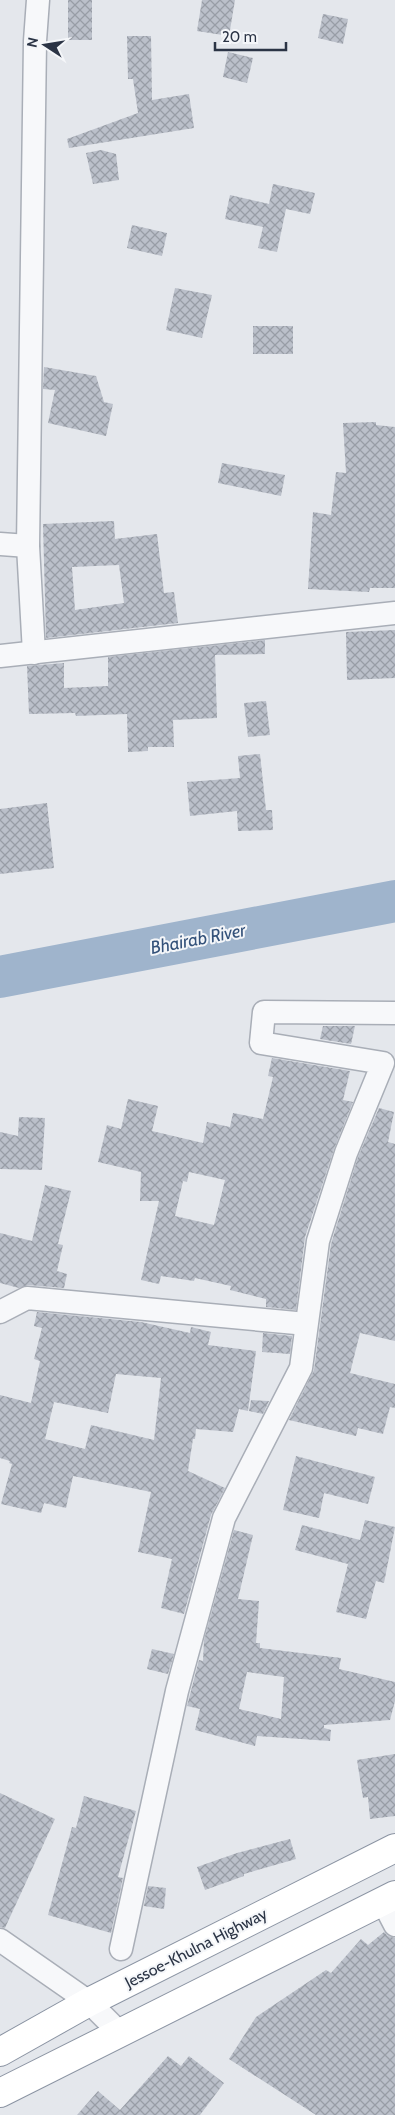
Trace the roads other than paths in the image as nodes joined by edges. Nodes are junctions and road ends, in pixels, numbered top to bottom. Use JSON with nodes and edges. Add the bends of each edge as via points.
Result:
{"nodes":[{"id":1,"x":38,"y":0,"type":"edge"},
{"id":2,"x":0,"y":544,"type":"edge"},
{"id":3,"x":28,"y":546,"type":"junction"},
{"id":4,"x":395,"y":613,"type":"edge"},
{"id":5,"x":34,"y":653,"type":"junction"},
{"id":6,"x":0,"y":656,"type":"edge"},
{"id":7,"x":395,"y":1013,"type":"edge"},
{"id":8,"x":0,"y":1312,"type":"edge"},
{"id":9,"x":296,"y":1323,"type":"dead end"},
{"id":10,"x":395,"y":1848,"type":"edge"},
{"id":11,"x":391,"y":1907,"type":"edge"},
{"id":12,"x":0,"y":1940,"type":"edge"},
{"id":13,"x":121,"y":1949,"type":"dead end"},
{"id":14,"x":89,"y":2002,"type":"junction"},
{"id":15,"x":121,"y":2034,"type":"junction"},
{"id":16,"x":0,"y":2052,"type":"edge"},
{"id":17,"x":0,"y":2093,"type":"edge"}],
"edges":[{"from":1,"to":3,"type":"street"},
{"from":2,"to":3,"type":"street"},
{"from":3,"to":5,"type":"street"},
{"from":4,"to":5,"type":"street"},
{"from":5,"to":6,"type":"street"},
{"from":7,"to":13,"type":"street","via":[[264,1012],[262,1043],[383,1062],[346,1153],[318,1242],[301,1368],[224,1518],[177,1691]]},
{"from":8,"to":9,"type":"street","via":[[27,1298]]},
{"from":10,"to":14,"type":"highway","name":"Jessoe-Khulna Highway"},
{"from":11,"to":15,"type":"highway"},
{"from":12,"to":14,"type":"street"},
{"from":14,"to":15,"type":"street"},
{"from":14,"to":16,"type":"highway","name":"Jessoe-Khulna Highway"},
{"from":15,"to":17,"type":"highway"}]}
